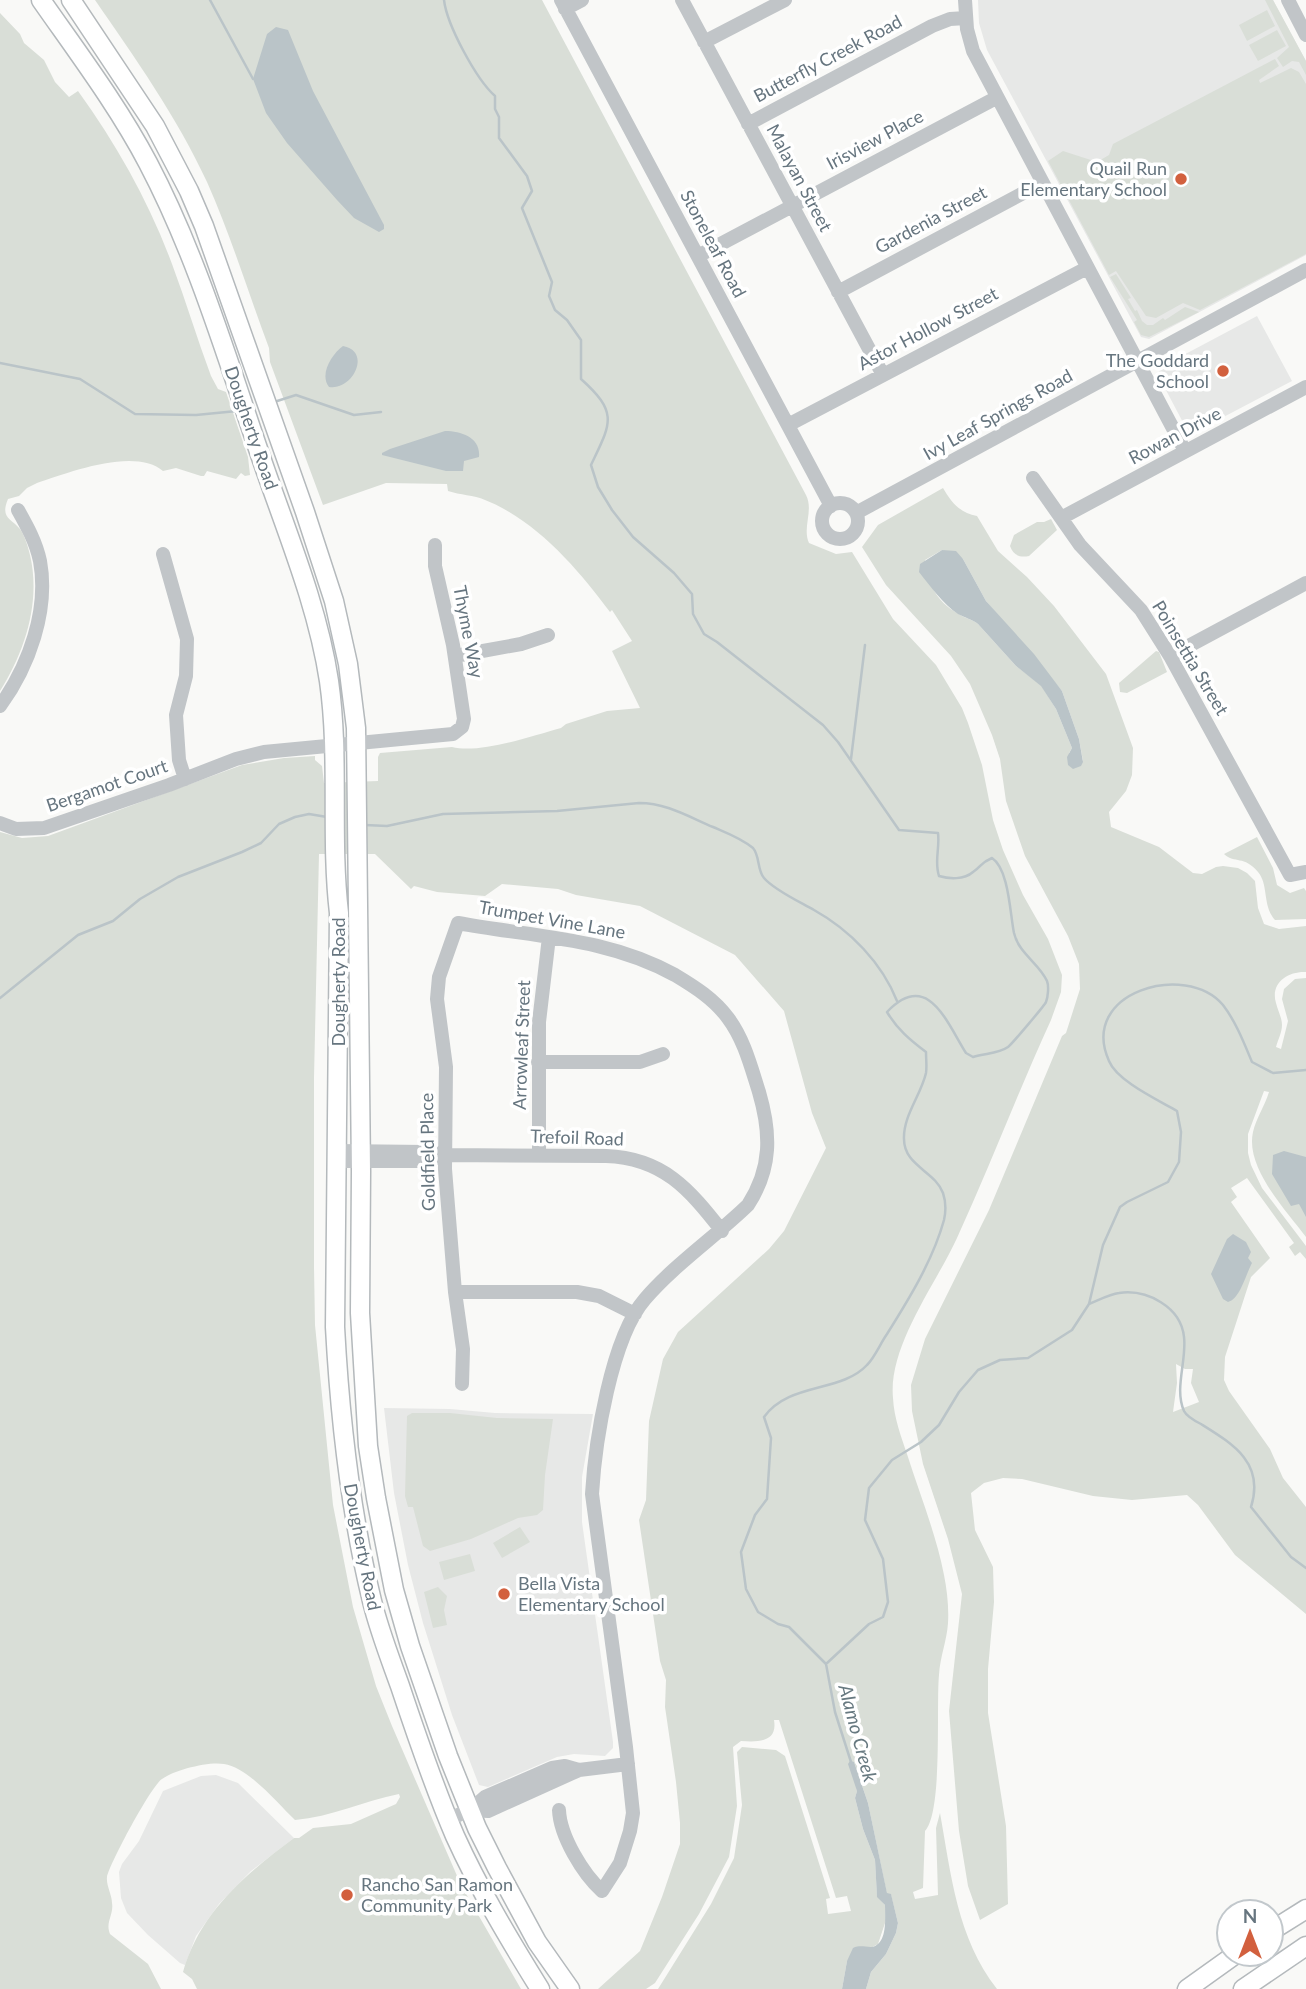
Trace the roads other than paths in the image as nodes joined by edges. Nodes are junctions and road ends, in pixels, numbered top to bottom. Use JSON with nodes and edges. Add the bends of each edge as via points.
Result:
{"nodes":[{"id":1,"x":41,"y":0,"type":"edge"},
{"id":2,"x":71,"y":0,"type":"edge"},
{"id":3,"x":582,"y":0,"type":"edge"},
{"id":4,"x":682,"y":0,"type":"edge"},
{"id":5,"x":785,"y":0,"type":"edge"},
{"id":6,"x":965,"y":0,"type":"edge"},
{"id":7,"x":1288,"y":0,"type":"edge"},
{"id":8,"x":563,"y":4,"type":"edge"},
{"id":9,"x":966,"y":18,"type":"junction"},
{"id":10,"x":1306,"y":35,"type":"edge"},
{"id":11,"x":704,"y":42,"type":"junction"},
{"id":12,"x":996,"y":97,"type":"junction"},
{"id":13,"x":748,"y":124,"type":"junction"},
{"id":14,"x":1042,"y":183,"type":"junction"},
{"id":15,"x":792,"y":206,"type":"junction"},
{"id":16,"x":698,"y":256,"type":"junction"},
{"id":17,"x":1087,"y":268,"type":"junction"},
{"id":18,"x":1306,"y":270,"type":"edge"},
{"id":19,"x":838,"y":292,"type":"junction"},
{"id":20,"x":1141,"y":368,"type":"junction"},
{"id":21,"x":883,"y":375,"type":"junction"},
{"id":22,"x":1306,"y":387,"type":"edge"},
{"id":23,"x":788,"y":425,"type":"junction"},
{"id":24,"x":1185,"y":451,"type":"junction"},
{"id":25,"x":1033,"y":478,"type":"dead end"},
{"id":26,"x":831,"y":506,"type":"junction"},
{"id":27,"x":18,"y":510,"type":"dead end"},
{"id":28,"x":856,"y":513,"type":"junction"},
{"id":29,"x":1061,"y":518,"type":"junction"},
{"id":30,"x":435,"y":545,"type":"dead end"},
{"id":31,"x":163,"y":554,"type":"dead end"},
{"id":32,"x":1306,"y":583,"type":"edge"},
{"id":33,"x":548,"y":635,"type":"dead end"},
{"id":34,"x":455,"y":656,"type":"junction"},
{"id":35,"x":1170,"y":656,"type":"junction"},
{"id":36,"x":0,"y":706,"type":"edge"},
{"id":37,"x":462,"y":727,"type":"joint"},
{"id":38,"x":356,"y":743,"type":"junction"},
{"id":39,"x":334,"y":746,"type":"junction"},
{"id":40,"x":185,"y":779,"type":"junction"},
{"id":41,"x":0,"y":823,"type":"edge"},
{"id":42,"x":1306,"y":872,"type":"edge"},
{"id":43,"x":458,"y":923,"type":"joint"},
{"id":44,"x":549,"y":937,"type":"junction"},
{"id":45,"x":663,"y":1055,"type":"dead end"},
{"id":46,"x":538,"y":1062,"type":"junction"},
{"id":47,"x":445,"y":1154,"type":"junction"},
{"id":48,"x":539,"y":1155,"type":"junction"},
{"id":49,"x":337,"y":1156,"type":"junction"},
{"id":50,"x":360,"y":1156,"type":"junction"},
{"id":51,"x":722,"y":1231,"type":"junction"},
{"id":52,"x":454,"y":1292,"type":"junction"},
{"id":53,"x":635,"y":1314,"type":"junction"},
{"id":54,"x":462,"y":1384,"type":"dead end"},
{"id":55,"x":628,"y":1763,"type":"junction"},
{"id":56,"x":470,"y":1810,"type":"junction"},
{"id":57,"x":559,"y":1810,"type":"dead end"},
{"id":58,"x":449,"y":1819,"type":"junction"},
{"id":59,"x":1306,"y":1909,"type":"edge"},
{"id":60,"x":1285,"y":1922,"type":"edge"},
{"id":61,"x":1306,"y":1946,"type":"edge"},
{"id":62,"x":1216,"y":1968,"type":"edge"},
{"id":63,"x":540,"y":1989,"type":"edge"},
{"id":64,"x":570,"y":1989,"type":"edge"},
{"id":65,"x":1187,"y":1989,"type":"edge"},
{"id":66,"x":1243,"y":1989,"type":"edge"}],
"edges":[{"from":1,"to":39,"type":"main road","name":"Dougherty Road","via":[[148,162],[188,250],[315,612]]},
{"from":2,"to":38,"type":"main road","name":"Dougherty Road","via":[[143,106],[208,234],[334,601],[348,664]]},
{"from":3,"to":8,"type":"street"},
{"from":4,"to":11,"type":"street","name":"Malayan Street"},
{"from":5,"to":11,"type":"street"},
{"from":6,"to":9,"type":"street"},
{"from":7,"to":10,"type":"street"},
{"from":8,"to":16,"type":"street","name":"Stoneleaf Road"},
{"from":9,"to":12,"type":"street","via":[[973,51]]},
{"from":9,"to":13,"type":"street","name":"Butterfly Creek Road","via":[[932,26]]},
{"from":11,"to":13,"type":"street","name":"Malayan Street"},
{"from":12,"to":14,"type":"street"},
{"from":12,"to":15,"type":"street","name":"Irisview Place"},
{"from":13,"to":15,"type":"street","name":"Malayan Street"},
{"from":14,"to":17,"type":"street"},
{"from":14,"to":19,"type":"street","name":"Gardenia Street"},
{"from":15,"to":16,"type":"street","name":"Irisview Place"},
{"from":15,"to":19,"type":"street","name":"Malayan Street"},
{"from":16,"to":23,"type":"street","name":"Stoneleaf Road"},
{"from":17,"to":20,"type":"street"},
{"from":17,"to":21,"type":"street","name":"Astor Hollow Street"},
{"from":18,"to":20,"type":"street","name":"Ivy Leaf Springs Road"},
{"from":19,"to":21,"type":"street","name":"Malayan Street"},
{"from":20,"to":24,"type":"street"},
{"from":20,"to":28,"type":"street","name":"Ivy Leaf Springs Road"},
{"from":21,"to":23,"type":"street","name":"Astor Hollow Street"},
{"from":22,"to":24,"type":"street","name":"Rowan Drive"},
{"from":23,"to":26,"type":"street","name":"Stoneleaf Road"},
{"from":24,"to":29,"type":"street","name":"Rowan Drive"},
{"from":25,"to":29,"type":"street","name":"Poinsettia Street"},
{"from":26,"to":28,"type":"street","via":[[845,504]]},
{"from":26,"to":28,"type":"street","via":[[822,524],[836,539],[855,531]]},
{"from":27,"to":36,"type":"street","via":[[40,560],[41,605],[23,666]]},
{"from":29,"to":35,"type":"street","name":"Poinsettia Street","via":[[1141,610]]},
{"from":30,"to":34,"type":"street","name":"Thyme Way","via":[[435,566]]},
{"from":31,"to":40,"type":"street","via":[[187,639],[186,676],[176,715]]},
{"from":32,"to":35,"type":"street"},
{"from":33,"to":34,"type":"street"},
{"from":34,"to":37,"type":"street","name":"Thyme Way"},
{"from":35,"to":42,"type":"street","name":"Poinsettia Street","via":[[1290,875]]},
{"from":37,"to":38,"type":"street","name":"Bergamot Court","via":[[453,734]]},
{"from":38,"to":39,"type":"street","name":"Bergamot Court"},
{"from":38,"to":50,"type":"main road","name":"Dougherty Road"},
{"from":39,"to":40,"type":"street","name":"Bergamot Court","via":[[264,752]]},
{"from":39,"to":49,"type":"main road","name":"Dougherty Road","via":[[339,913]]},
{"from":40,"to":41,"type":"street","name":"Bergamot Court","via":[[44,828],[16,829]]},
{"from":43,"to":44,"type":"street","name":"Trumpet Vine Lane"},
{"from":43,"to":47,"type":"street","name":"Goldfield Place","via":[[439,977],[437,999],[446,1067]]},
{"from":44,"to":46,"type":"street","name":"Arrowleaf Street"},
{"from":44,"to":51,"type":"street","name":"Trumpet Vine Lane","via":[[624,951],[657,965],[712,999],[730,1020],[750,1062],[768,1131],[763,1175],[756,1192]]},
{"from":45,"to":46,"type":"street","via":[[640,1062]]},
{"from":46,"to":48,"type":"street","name":"Arrowleaf Street"},
{"from":47,"to":48,"type":"street","name":"Trefoil Road"},
{"from":47,"to":50,"type":"street","name":"Trefoil Road","via":[[426,1161]]},
{"from":47,"to":52,"type":"street","name":"Goldfield Place"},
{"from":48,"to":51,"type":"street","name":"Trefoil Road","via":[[618,1156],[651,1164],[693,1195]]},
{"from":49,"to":50,"type":"street","name":"Trefoil Road"},
{"from":49,"to":58,"type":"main road","name":"Dougherty Road","via":[[336,1340],[352,1500],[378,1625]]},
{"from":50,"to":56,"type":"main road","name":"Dougherty Road","via":[[361,1354],[376,1498],[410,1646]]},
{"from":51,"to":53,"type":"street","name":"Trumpet Vine Lane","via":[[657,1287]]},
{"from":52,"to":53,"type":"street","via":[[577,1292],[599,1296]]},
{"from":52,"to":54,"type":"street","name":"Goldfield Place","via":[[463,1349]]},
{"from":53,"to":55,"type":"street","name":"Trumpet Vine Lane","via":[[619,1343],[592,1494]]},
{"from":55,"to":56,"type":"street","via":[[579,1770],[488,1811]]},
{"from":55,"to":57,"type":"street","name":"Trumpet Vine Lane","via":[[631,1831],[620,1863],[602,1891],[562,1830]]},
{"from":56,"to":58,"type":"street"},
{"from":56,"to":64,"type":"main road","name":"Dougherty Road","via":[[531,1930]]},
{"from":58,"to":63,"type":"main road","name":"Dougherty Road","via":[[505,1933]]},
{"from":59,"to":60,"type":"main road"},
{"from":61,"to":66,"type":"main road"},
{"from":62,"to":65,"type":"main road"}]}
